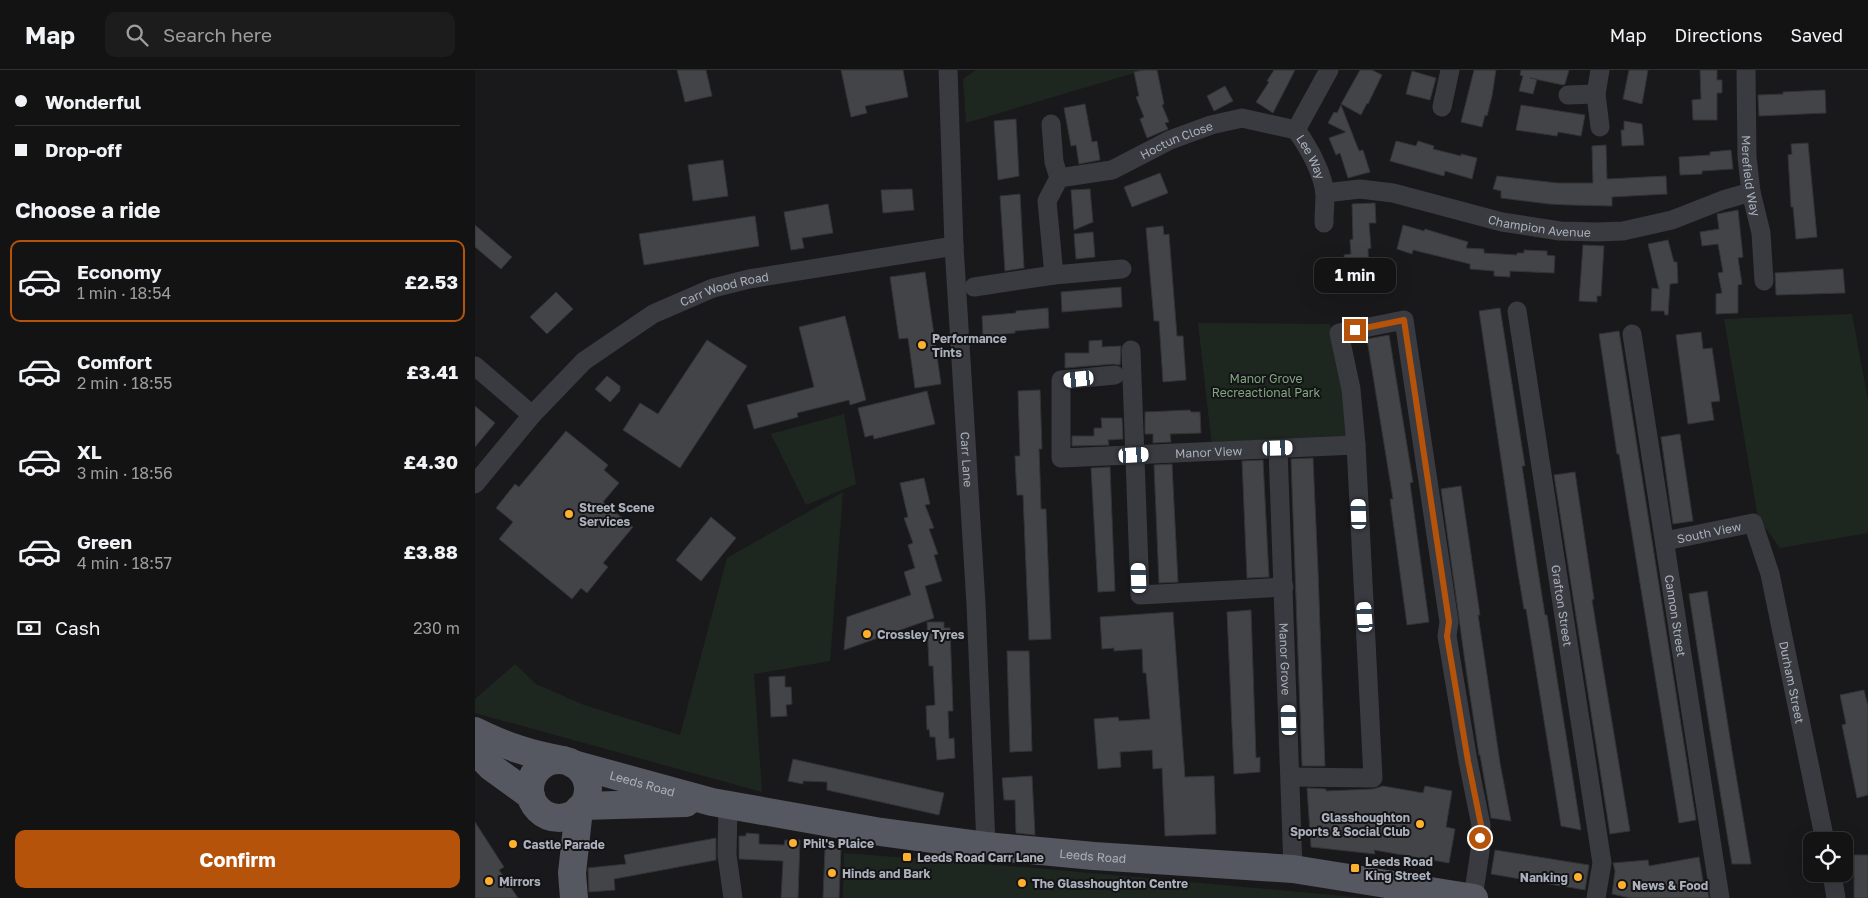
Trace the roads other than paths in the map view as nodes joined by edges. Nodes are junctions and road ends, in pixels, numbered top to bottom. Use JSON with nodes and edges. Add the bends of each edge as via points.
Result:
{"nodes":[{"id":1,"x":1329,"y":70,"type":"edge"},
{"id":2,"x":1450,"y":70,"type":"edge"},
{"id":3,"x":1600,"y":70,"type":"edge"},
{"id":4,"x":1745,"y":70,"type":"edge"},
{"id":5,"x":952,"y":71,"type":"edge"},
{"id":6,"x":1596,"y":94,"type":"junction"},
{"id":7,"x":1568,"y":95,"type":"dead end"},
{"id":8,"x":1442,"y":107,"type":"dead end"},
{"id":9,"x":1051,"y":124,"type":"dead end"},
{"id":10,"x":1600,"y":127,"type":"dead end"},
{"id":11,"x":1296,"y":130,"type":"junction"},
{"id":12,"x":1059,"y":178,"type":"junction"},
{"id":13,"x":1751,"y":192,"type":"junction"},
{"id":14,"x":1325,"y":193,"type":"junction"},
{"id":15,"x":1324,"y":223,"type":"dead end"},
{"id":16,"x":954,"y":246,"type":"junction"},
{"id":17,"x":1122,"y":269,"type":"dead end"},
{"id":18,"x":1054,"y":276,"type":"junction"},
{"id":19,"x":1764,"y":281,"type":"dead end"},
{"id":20,"x":975,"y":287,"type":"dead end"},
{"id":21,"x":1517,"y":311,"type":"dead end"},
{"id":22,"x":1632,"y":334,"type":"dead end"},
{"id":23,"x":1131,"y":350,"type":"dead end"},
{"id":24,"x":475,"y":366,"type":"edge"},
{"id":25,"x":1115,"y":375,"type":"dead end"},
{"id":26,"x":533,"y":415,"type":"junction"},
{"id":27,"x":1356,"y":445,"type":"junction"},
{"id":28,"x":1278,"y":448,"type":"junction"},
{"id":29,"x":1134,"y":455,"type":"junction"},
{"id":30,"x":475,"y":484,"type":"edge"},
{"id":31,"x":1753,"y":523,"type":"joint"},
{"id":32,"x":1665,"y":541,"type":"junction"},
{"id":33,"x":1283,"y":587,"type":"junction"},
{"id":34,"x":475,"y":730,"type":"edge"},
{"id":35,"x":475,"y":750,"type":"edge"},
{"id":36,"x":568,"y":762,"type":"junction"},
{"id":37,"x":1291,"y":777,"type":"junction"},
{"id":38,"x":720,"y":804,"type":"junction"},
{"id":39,"x":537,"y":805,"type":"junction"},
{"id":40,"x":581,"y":807,"type":"junction"},
{"id":41,"x":1823,"y":832,"type":"edge"},
{"id":42,"x":986,"y":846,"type":"junction"},
{"id":43,"x":1293,"y":869,"type":"junction"},
{"id":44,"x":1833,"y":882,"type":"edge"},
{"id":45,"x":573,"y":885,"type":"edge"},
{"id":46,"x":733,"y":898,"type":"edge"},
{"id":47,"x":1474,"y":898,"type":"edge"},
{"id":48,"x":1596,"y":898,"type":"edge"},
{"id":49,"x":1720,"y":898,"type":"edge"},
{"id":50,"x":1836,"y":898,"type":"edge"}],
"edges":[{"from":1,"to":11,"type":"street","name":"Lee Way"},
{"from":2,"to":8,"type":"street"},
{"from":3,"to":6,"type":"street"},
{"from":4,"to":13,"type":"street","name":"Merefield Way"},
{"from":5,"to":16,"type":"street","name":"Carr Lane"},
{"from":6,"to":7,"type":"street"},
{"from":6,"to":10,"type":"street"},
{"from":9,"to":12,"type":"street","via":[[1054,162]]},
{"from":11,"to":12,"type":"street","name":"Hoctun Close","via":[[1242,118],[1170,140],[1111,170]]},
{"from":11,"to":14,"type":"street","name":"Lee Way","via":[[1306,144]]},
{"from":12,"to":18,"type":"street","via":[[1047,202]]},
{"from":13,"to":14,"type":"street","name":"Champion Avenue","via":[[1672,220],[1623,231],[1597,232],[1560,231],[1502,222],[1393,192],[1359,189]]},
{"from":13,"to":19,"type":"street","name":"Merefield Way","via":[[1761,233]]},
{"from":14,"to":15,"type":"street","name":"Lee Way"},
{"from":16,"to":26,"type":"street","name":"Carr Wood Road","via":[[749,279],[713,288],[653,314],[584,361]]},
{"from":16,"to":42,"type":"street","name":"Carr Lane","via":[[976,604]]},
{"from":17,"to":18,"type":"street"},
{"from":18,"to":20,"type":"street"},
{"from":21,"to":48,"type":"street","name":"Grafton Street","via":[[1602,863]]},
{"from":22,"to":32,"type":"street","name":"Cannon Street"},
{"from":23,"to":29,"type":"street"},
{"from":24,"to":26,"type":"street"},
{"from":25,"to":29,"type":"street","name":"Manor View","via":[[1061,380],[1061,458]]},
{"from":26,"to":30,"type":"street","name":"Carr Wood Road"},
{"from":27,"to":28,"type":"street","name":"Manor View"},
{"from":27,"to":37,"type":"street","via":[[1373,778]]},
{"from":27,"to":47,"type":"street","via":[[1351,389],[1339,333],[1404,320],[1449,622],[1447,636],[1481,825]]},
{"from":28,"to":29,"type":"street","name":"Manor View"},
{"from":28,"to":33,"type":"street","name":"Manor Grove"},
{"from":29,"to":33,"type":"street","via":[[1140,595]]},
{"from":31,"to":32,"type":"street","name":"South View"},
{"from":31,"to":41,"type":"street","name":"Durham Street","via":[[1770,574]]},
{"from":32,"to":49,"type":"street","name":"Cannon Street"},
{"from":33,"to":37,"type":"street","name":"Manor Grove"},
{"from":34,"to":36,"type":"main road","name":"Leeds Road","via":[[503,745]]},
{"from":35,"to":39,"type":"main road"},
{"from":36,"to":38,"type":"main road","name":"Leeds Road"},
{"from":36,"to":39,"type":"main road","via":[[553,760],[537,769],[530,786]]},
{"from":36,"to":40,"type":"main road","via":[[585,775],[586,798]]},
{"from":37,"to":43,"type":"street","name":"Manor Grove"},
{"from":38,"to":40,"type":"main road","name":"Leeds Road"},
{"from":38,"to":42,"type":"main road","name":"Leeds Road","via":[[881,832]]},
{"from":38,"to":46,"type":"street"},
{"from":39,"to":40,"type":"main road","via":[[551,817],[560,818]]},
{"from":39,"to":45,"type":"main road","via":[[561,840]]},
{"from":40,"to":45,"type":"main road"},
{"from":42,"to":43,"type":"main road","name":"Leeds Road"},
{"from":43,"to":47,"type":"main road","name":"Leeds Road"},
{"from":44,"to":50,"type":"street"}]}
